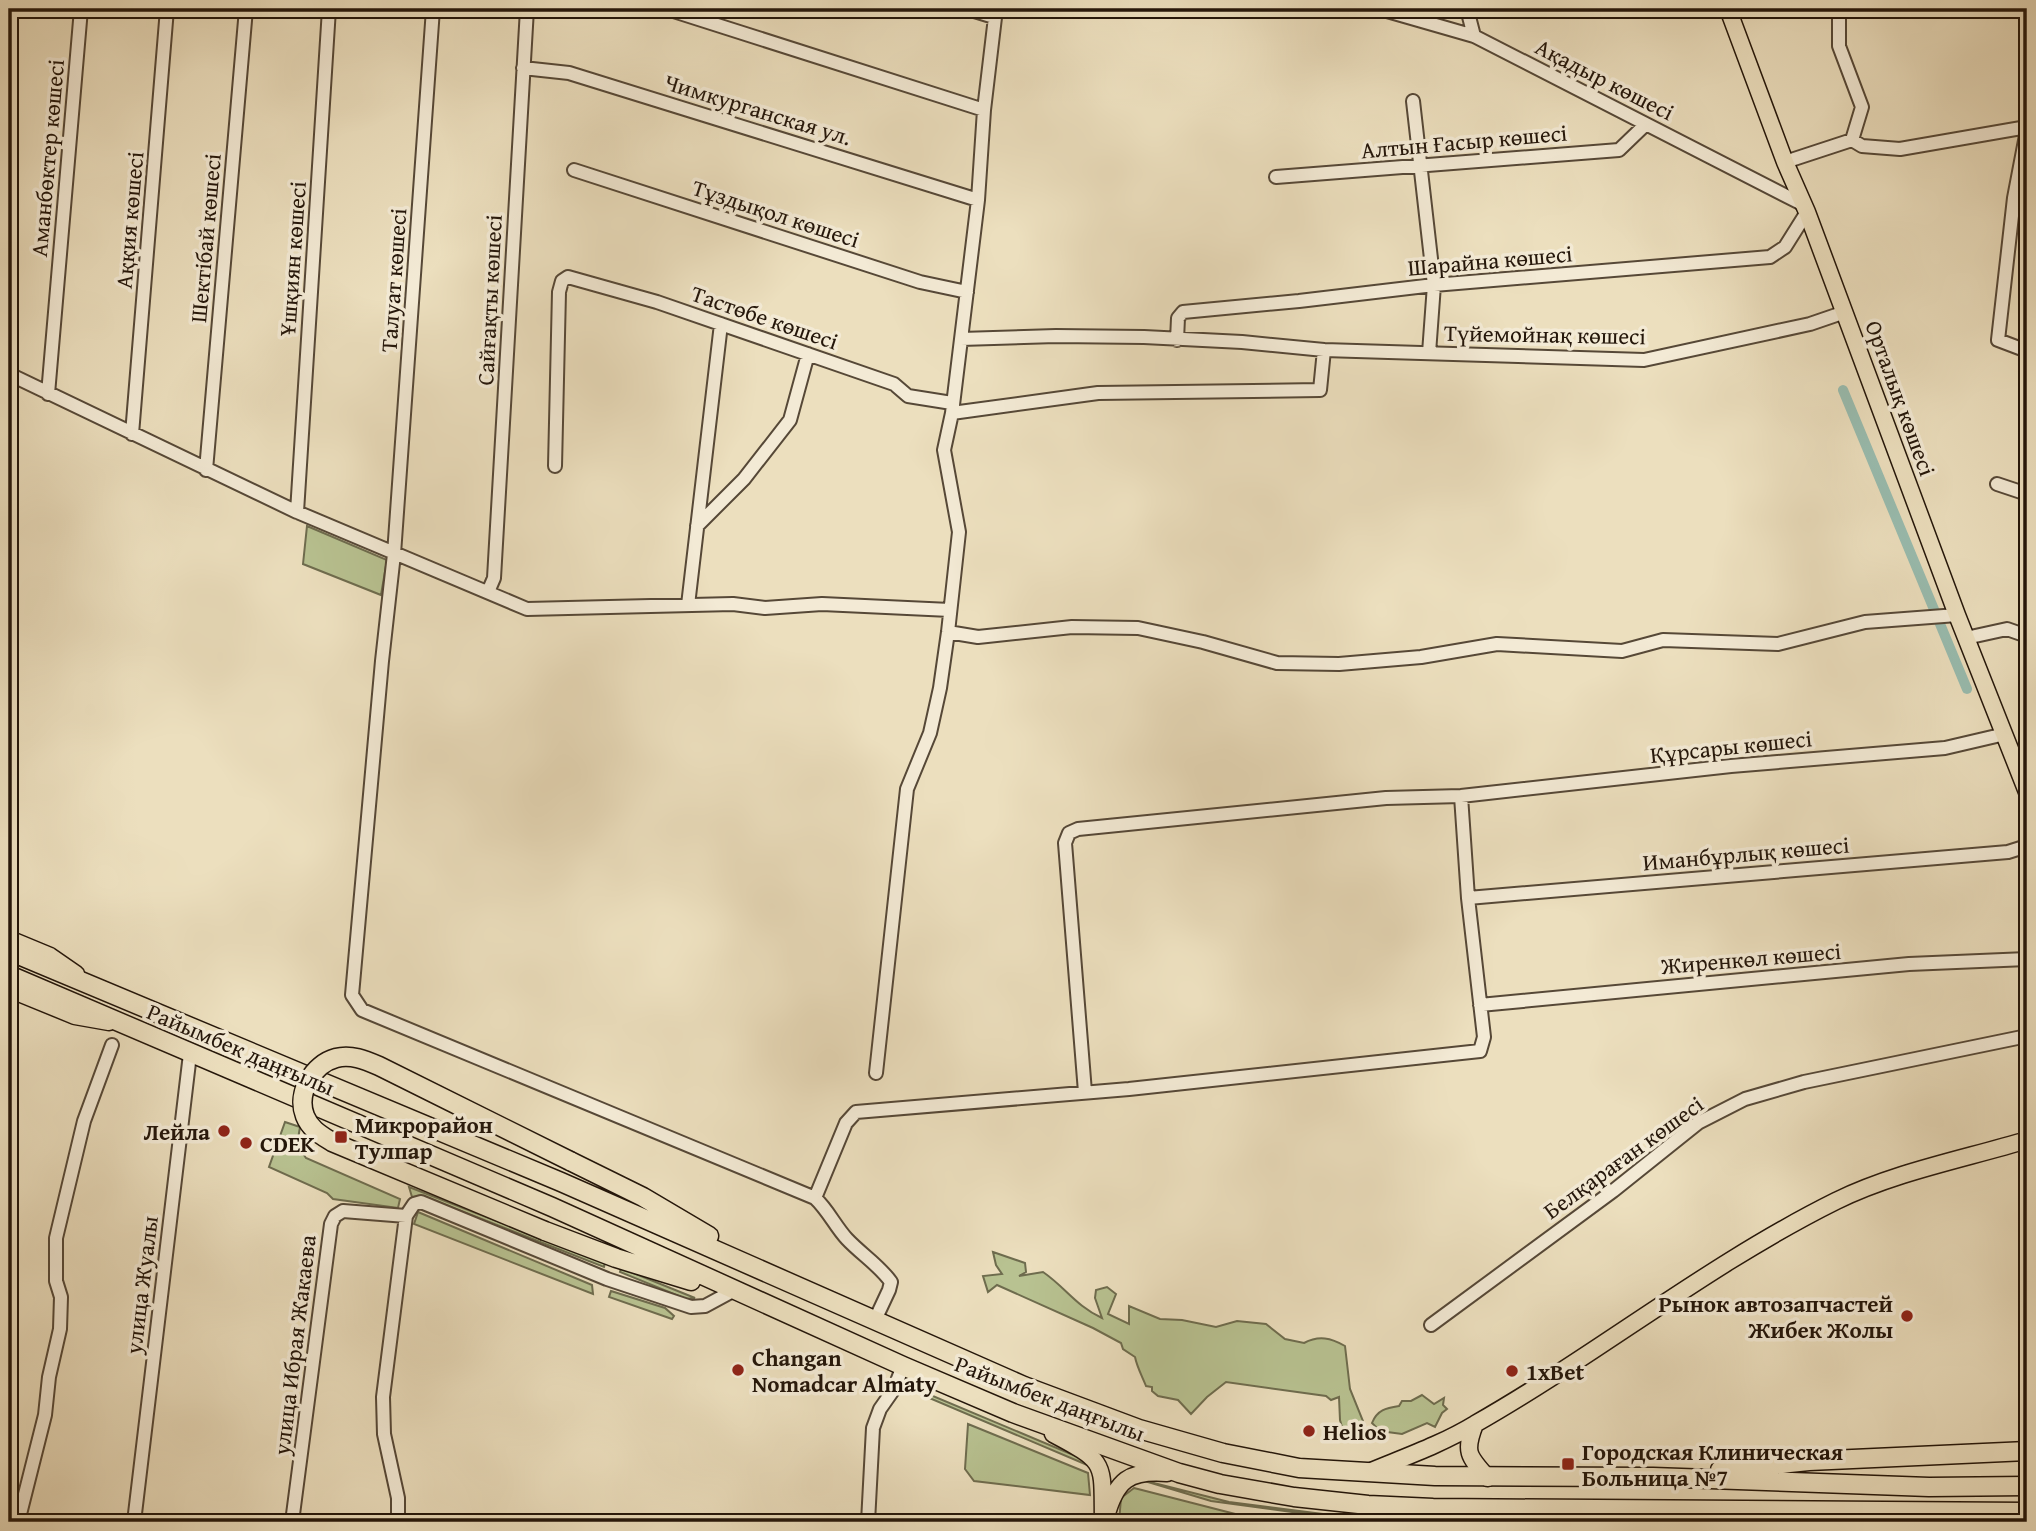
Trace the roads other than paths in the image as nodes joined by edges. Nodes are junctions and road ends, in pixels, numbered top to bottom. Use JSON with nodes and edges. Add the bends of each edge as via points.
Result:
{"nodes":[{"id":1,"x":81,"y":9,"type":"edge"},
{"id":2,"x":167,"y":9,"type":"edge"},
{"id":3,"x":246,"y":9,"type":"edge"},
{"id":4,"x":330,"y":9,"type":"edge"},
{"id":5,"x":433,"y":9,"type":"edge"},
{"id":6,"x":527,"y":9,"type":"edge"},
{"id":7,"x":667,"y":9,"type":"edge"},
{"id":8,"x":968,"y":9,"type":"edge"},
{"id":9,"x":1380,"y":9,"type":"edge"},
{"id":10,"x":1467,"y":9,"type":"edge"},
{"id":11,"x":1839,"y":9,"type":"edge"},
{"id":12,"x":1728,"y":12,"type":"edge"},
{"id":13,"x":995,"y":13,"type":"edge"},
{"id":14,"x":1474,"y":36,"type":"junction"},
{"id":15,"x":523,"y":68,"type":"junction"},
{"id":16,"x":1413,"y":101,"type":"dead end"},
{"id":17,"x":984,"y":110,"type":"junction"},
{"id":18,"x":1646,"y":124,"type":"junction"},
{"id":19,"x":2027,"y":129,"type":"edge"},
{"id":20,"x":1852,"y":140,"type":"junction"},
{"id":21,"x":1785,"y":162,"type":"junction"},
{"id":22,"x":1420,"y":166,"type":"junction"},
{"id":23,"x":574,"y":170,"type":"dead end"},
{"id":24,"x":1276,"y":177,"type":"dead end"},
{"id":25,"x":2014,"y":198,"type":"junction"},
{"id":26,"x":978,"y":200,"type":"junction"},
{"id":27,"x":2027,"y":202,"type":"edge"},
{"id":28,"x":1806,"y":209,"type":"junction"},
{"id":29,"x":1434,"y":285,"type":"junction"},
{"id":30,"x":967,"y":292,"type":"junction"},
{"id":31,"x":1845,"y":312,"type":"junction"},
{"id":32,"x":721,"y":324,"type":"junction"},
{"id":33,"x":961,"y":339,"type":"junction"},
{"id":34,"x":1177,"y":340,"type":"junction"},
{"id":35,"x":1324,"y":349,"type":"junction"},
{"id":36,"x":2027,"y":351,"type":"edge"},
{"id":37,"x":1429,"y":353,"type":"junction"},
{"id":38,"x":808,"y":354,"type":"junction"},
{"id":39,"x":9,"y":374,"type":"edge"},
{"id":40,"x":48,"y":394,"type":"junction"},
{"id":41,"x":952,"y":408,"type":"junction"},
{"id":42,"x":132,"y":434,"type":"junction"},
{"id":43,"x":555,"y":466,"type":"dead end"},
{"id":44,"x":206,"y":470,"type":"junction"},
{"id":45,"x":1997,"y":484,"type":"dead end"},
{"id":46,"x":2027,"y":494,"type":"edge"},
{"id":47,"x":297,"y":512,"type":"junction"},
{"id":48,"x":697,"y":527,"type":"junction"},
{"id":49,"x":394,"y":554,"type":"junction"},
{"id":50,"x":488,"y":592,"type":"junction"},
{"id":51,"x":688,"y":605,"type":"junction"},
{"id":52,"x":950,"y":610,"type":"junction"},
{"id":53,"x":1957,"y":615,"type":"junction"},
{"id":54,"x":948,"y":632,"type":"junction"},
{"id":55,"x":2027,"y":636,"type":"edge"},
{"id":56,"x":1966,"y":638,"type":"junction"},
{"id":57,"x":2005,"y":734,"type":"junction"},
{"id":58,"x":2020,"y":756,"type":"edge"},
{"id":59,"x":2027,"y":792,"type":"edge"},
{"id":60,"x":1461,"y":796,"type":"junction"},
{"id":61,"x":2027,"y":846,"type":"edge"},
{"id":62,"x":1468,"y":898,"type":"junction"},
{"id":63,"x":9,"y":939,"type":"edge"},
{"id":64,"x":9,"y":951,"type":"edge"},
{"id":65,"x":2027,"y":959,"type":"edge"},
{"id":66,"x":9,"y":975,"type":"edge"},
{"id":67,"x":95,"y":987,"type":"junction"},
{"id":68,"x":9,"y":989,"type":"edge"},
{"id":69,"x":1480,"y":1005,"type":"junction"},
{"id":70,"x":122,"y":1025,"type":"junction"},
{"id":71,"x":2027,"y":1036,"type":"edge"},
{"id":72,"x":112,"y":1045,"type":"dead end"},
{"id":73,"x":190,"y":1054,"type":"junction"},
{"id":74,"x":876,"y":1073,"type":"dead end"},
{"id":75,"x":1085,"y":1092,"type":"junction"},
{"id":76,"x":2027,"y":1140,"type":"edge"},
{"id":77,"x":816,"y":1198,"type":"junction"},
{"id":78,"x":405,"y":1216,"type":"junction"},
{"id":79,"x":616,"y":1258,"type":"junction"},
{"id":80,"x":775,"y":1276,"type":"junction"},
{"id":81,"x":607,"y":1279,"type":"junction"},
{"id":82,"x":729,"y":1293,"type":"junction"},
{"id":83,"x":763,"y":1304,"type":"junction"},
{"id":84,"x":875,"y":1320,"type":"junction"},
{"id":85,"x":1431,"y":1325,"type":"dead end"},
{"id":86,"x":903,"y":1366,"type":"junction"},
{"id":87,"x":1013,"y":1413,"type":"junction"},
{"id":88,"x":1475,"y":1424,"type":"junction"},
{"id":89,"x":2027,"y":1451,"type":"edge"},
{"id":90,"x":1367,"y":1473,"type":"junction"},
{"id":91,"x":1179,"y":1474,"type":"junction"},
{"id":92,"x":1653,"y":1477,"type":"junction"},
{"id":93,"x":1488,"y":1478,"type":"junction"},
{"id":94,"x":2027,"y":1486,"type":"edge"},
{"id":95,"x":1602,"y":1509,"type":"junction"},
{"id":96,"x":2027,"y":1512,"type":"edge"},
{"id":97,"x":1644,"y":1516,"type":"edge"},
{"id":98,"x":18,"y":1522,"type":"edge"},
{"id":99,"x":134,"y":1522,"type":"edge"},
{"id":100,"x":292,"y":1522,"type":"edge"},
{"id":101,"x":398,"y":1522,"type":"edge"},
{"id":102,"x":868,"y":1522,"type":"edge"},
{"id":103,"x":1104,"y":1522,"type":"edge"},
{"id":104,"x":1616,"y":1522,"type":"edge"},
{"id":105,"x":1730,"y":1522,"type":"edge"}],
"edges":[{"from":1,"to":40,"type":"street","name":"Аманбөктер көшесі"},
{"from":2,"to":42,"type":"street","name":"Аққия көшесі"},
{"from":3,"to":44,"type":"street","name":"Шектібай көшесі"},
{"from":4,"to":47,"type":"street","name":"Ұшқиян көшесі"},
{"from":5,"to":49,"type":"street","name":"Талуат көшесі"},
{"from":6,"to":15,"type":"street","name":"Сайғақты көшесі"},
{"from":7,"to":17,"type":"street"},
{"from":8,"to":13,"type":"street"},
{"from":9,"to":14,"type":"street","name":"Ақадыр көшесі"},
{"from":10,"to":14,"type":"street"},
{"from":11,"to":20,"type":"street","via":[[1839,46],[1862,107]]},
{"from":12,"to":21,"type":"main road","name":"Орталық көшесі"},
{"from":13,"to":17,"type":"street"},
{"from":14,"to":18,"type":"street","name":"Ақадыр көшесі"},
{"from":15,"to":26,"type":"street","name":"Чимкурганская ул.","via":[[569,73]]},
{"from":15,"to":50,"type":"street","name":"Сайғақты көшесі","via":[[500,495],[494,578]]},
{"from":16,"to":22,"type":"street"},
{"from":17,"to":26,"type":"street"},
{"from":18,"to":22,"type":"street","name":"Алтын Ғасыр көшесі","via":[[1619,150]]},
{"from":18,"to":28,"type":"street","name":"Ақадыр көшесі"},
{"from":19,"to":20,"type":"street","via":[[1900,149],[1862,146]]},
{"from":19,"to":25,"type":"street"},
{"from":20,"to":21,"type":"street"},
{"from":21,"to":28,"type":"main road","name":"Орталық көшесі"},
{"from":22,"to":24,"type":"street","name":"Алтын Ғасыр көшесі"},
{"from":22,"to":29,"type":"street"},
{"from":23,"to":30,"type":"street","name":"Тұздықол көшесі","via":[[920,282]]},
{"from":25,"to":27,"type":"street"},
{"from":25,"to":36,"type":"street","via":[[1998,340]]},
{"from":26,"to":30,"type":"street"},
{"from":28,"to":29,"type":"street","name":"Шарайна көшесі","via":[[1785,247],[1770,257]]},
{"from":28,"to":31,"type":"main road","name":"Орталық көшесі"},
{"from":29,"to":34,"type":"street","name":"Шарайна көшесі","via":[[1183,312],[1178,318]]},
{"from":29,"to":37,"type":"street"},
{"from":30,"to":33,"type":"street"},
{"from":31,"to":37,"type":"street","name":"Түйемойнақ көшесі","via":[[1810,324],[1644,360]]},
{"from":31,"to":53,"type":"main road","name":"Орталық көшесі"},
{"from":32,"to":38,"type":"street","name":"Тастөбе көшесі"},
{"from":32,"to":43,"type":"street","name":"Тастөбе көшесі","via":[[578,278],[562,281]]},
{"from":32,"to":48,"type":"street"},
{"from":33,"to":34,"type":"street","name":"Түйемойнақ көшесі"},
{"from":33,"to":41,"type":"street"},
{"from":34,"to":35,"type":"street","name":"Түйемойнақ көшесі"},
{"from":35,"to":37,"type":"street","name":"Түйемойнақ көшесі"},
{"from":35,"to":41,"type":"street","via":[[1320,390],[1097,393]]},
{"from":38,"to":41,"type":"street","name":"Тастөбе көшесі","via":[[894,384],[908,396]]},
{"from":38,"to":48,"type":"street","via":[[790,420],[744,479]]},
{"from":39,"to":40,"type":"street"},
{"from":40,"to":42,"type":"street"},
{"from":41,"to":52,"type":"street","via":[[944,450],[959,532]]},
{"from":42,"to":44,"type":"street"},
{"from":44,"to":47,"type":"street"},
{"from":45,"to":46,"type":"street"},
{"from":47,"to":49,"type":"street"},
{"from":48,"to":51,"type":"street"},
{"from":49,"to":50,"type":"street"},
{"from":49,"to":77,"type":"street","name":"Талуат көшесі","via":[[352,995],[362,1010]]},
{"from":50,"to":51,"type":"street","via":[[527,609]]},
{"from":51,"to":52,"type":"street","via":[[765,608],[822,604]]},
{"from":52,"to":54,"type":"street"},
{"from":53,"to":54,"type":"street","via":[[1865,622],[1778,644],[1664,640],[1622,651],[1497,644],[1339,664],[1277,663],[1138,628],[1072,627],[978,637]]},
{"from":53,"to":56,"type":"main road","name":"Орталық көшесі"},
{"from":54,"to":74,"type":"street","via":[[930,733],[907,789]]},
{"from":55,"to":56,"type":"street","via":[[2007,629]]},
{"from":56,"to":57,"type":"main road","name":"Орталық көшесі"},
{"from":57,"to":58,"type":"main road","name":"Орталық көшесі"},
{"from":57,"to":60,"type":"street","name":"Құрсары көшесі","via":[[1945,748]]},
{"from":58,"to":59,"type":"main road","name":"Орталық көшесі"},
{"from":60,"to":62,"type":"street"},
{"from":60,"to":75,"type":"street","name":"Құрсары көшесі","via":[[1373,800],[1069,833],[1065,843]]},
{"from":61,"to":62,"type":"street","name":"Иманбұрлық көшесі","via":[[2008,852]]},
{"from":62,"to":69,"type":"street"},
{"from":63,"to":67,"type":"main road","via":[[50,956]]},
{"from":64,"to":67,"type":"highway","name":"Райымбек даңғылы"},
{"from":65,"to":69,"type":"street","name":"Жиренкөл көшесі","via":[[1909,964]]},
{"from":66,"to":70,"type":"highway","name":"Райымбек даңғылы"},
{"from":67,"to":80,"type":"highway","name":"Райымбек даңғылы"},
{"from":68,"to":70,"type":"main road","via":[[75,1016]]},
{"from":69,"to":75,"type":"street","via":[[1484,1037],[1477,1053]]},
{"from":70,"to":73,"type":"highway","name":"Райымбек даңғылы"},
{"from":71,"to":85,"type":"street","name":"Белқараған көшесі","via":[[1804,1082],[1745,1099],[1698,1123]]},
{"from":72,"to":98,"type":"street","via":[[84,1121],[56,1238],[60,1329],[45,1415]]},
{"from":73,"to":83,"type":"highway","name":"Райымбек даңғылы","via":[[552,1208]]},
{"from":73,"to":99,"type":"street","name":"улица Жуалы"},
{"from":75,"to":77,"type":"street","via":[[856,1112],[846,1123]]},
{"from":76,"to":88,"type":"main road","via":[[1864,1188],[1834,1202],[1733,1259]]},
{"from":77,"to":84,"type":"street","via":[[844,1236],[891,1282]]},
{"from":78,"to":81,"type":"street","name":"улица Ибрая Жакаева","via":[[421,1202]]},
{"from":78,"to":100,"type":"street","name":"улица Ибрая Жакаева","via":[[343,1211],[331,1224]]},
{"from":78,"to":101,"type":"street","via":[[383,1397]]},
{"from":79,"to":80,"type":"highway","bridge":true,"via":[[332,1142],[315,1132],[304,1115],[307,1081],[335,1058],[356,1057],[379,1066],[643,1197]]},
{"from":79,"to":81,"type":"street"},
{"from":79,"to":82,"type":"highway"},
{"from":80,"to":84,"type":"highway","name":"Райымбек даңғылы"},
{"from":81,"to":82,"type":"street","via":[[691,1307],[705,1306]]},
{"from":82,"to":83,"type":"highway"},
{"from":83,"to":86,"type":"highway","name":"Райымбек даңғылы"},
{"from":84,"to":90,"type":"highway","name":"Райымбек даңғылы","via":[[1024,1386],[1139,1430],[1299,1468]]},
{"from":86,"to":87,"type":"highway","name":"Райымбек даңғылы"},
{"from":86,"to":102,"type":"street","via":[[873,1428]]},
{"from":87,"to":91,"type":"highway","name":"Райымбек даңғылы"},
{"from":87,"to":103,"type":"main road","via":[[1098,1462]]},
{"from":88,"to":90,"type":"main road"},
{"from":88,"to":93,"type":"main road","via":[[1468,1453]]},
{"from":89,"to":92,"type":"highway","via":[[1808,1461]]},
{"from":90,"to":93,"type":"highway","name":"Райымбек даңғылы"},
{"from":91,"to":95,"type":"highway","name":"Райымбек даңғылы","via":[[1294,1497],[1368,1505]]},
{"from":91,"to":103,"type":"main road","via":[[1135,1473],[1123,1481]]},
{"from":92,"to":93,"type":"highway","name":"Райымбек даңғылы"},
{"from":92,"to":94,"type":"highway","name":"Райымбек даңғылы"},
{"from":95,"to":97,"type":"highway","name":"Райымбек даңғылы"},
{"from":95,"to":104,"type":"street"},
{"from":96,"to":97,"type":"highway","name":"Райымбек даңғылы"},
{"from":97,"to":105,"type":"highway"}]}
